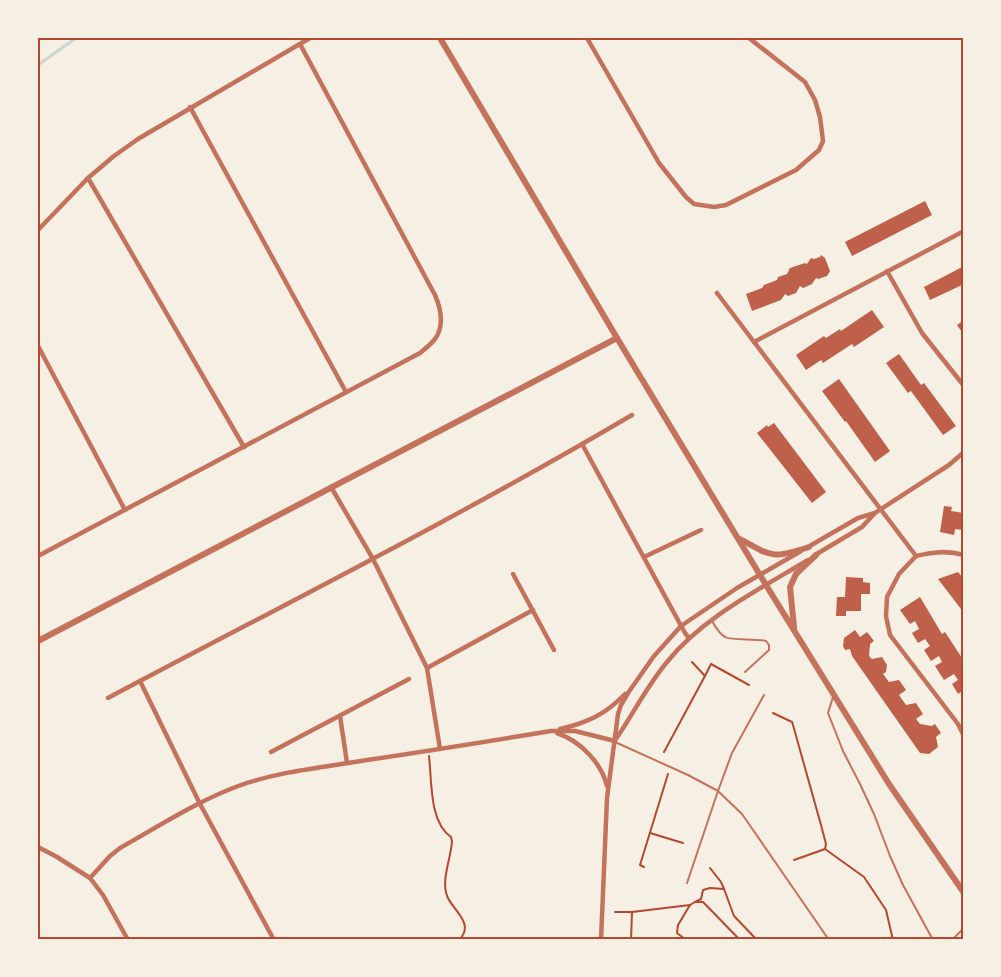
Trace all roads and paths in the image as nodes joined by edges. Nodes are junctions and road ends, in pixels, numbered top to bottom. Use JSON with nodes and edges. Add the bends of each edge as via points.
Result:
{"nodes":[{"id":1,"x":310,"y":38,"type":"edge"},
{"id":2,"x":440,"y":38,"type":"edge"},
{"id":3,"x":587,"y":38,"type":"edge"},
{"id":4,"x":750,"y":38,"type":"edge"},
{"id":5,"x":300,"y":44,"type":"junction"},
{"id":6,"x":190,"y":107,"type":"junction"},
{"id":7,"x":88,"y":178,"type":"junction"},
{"id":8,"x":38,"y":230,"type":"edge"},
{"id":9,"x":963,"y":231,"type":"edge"},
{"id":10,"x":887,"y":272,"type":"junction"},
{"id":11,"x":717,"y":293,"type":"dead end"},
{"id":12,"x":617,"y":338,"type":"junction"},
{"id":13,"x":754,"y":342,"type":"junction"},
{"id":14,"x":38,"y":346,"type":"edge"},
{"id":15,"x":963,"y":386,"type":"edge"},
{"id":16,"x":346,"y":392,"type":"junction"},
{"id":17,"x":632,"y":415,"type":"dead end"},
{"id":18,"x":582,"y":444,"type":"junction"},
{"id":19,"x":244,"y":447,"type":"junction"},
{"id":20,"x":963,"y":452,"type":"edge"},
{"id":21,"x":331,"y":487,"type":"junction"},
{"id":22,"x":881,"y":509,"type":"junction"},
{"id":23,"x":125,"y":510,"type":"junction"},
{"id":24,"x":875,"y":513,"type":"junction"},
{"id":25,"x":701,"y":530,"type":"dead end"},
{"id":26,"x":739,"y":538,"type":"junction"},
{"id":27,"x":809,"y":547,"type":"junction"},
{"id":28,"x":816,"y":555,"type":"junction"},
{"id":29,"x":963,"y":555,"type":"edge"},
{"id":30,"x":38,"y":556,"type":"edge"},
{"id":31,"x":916,"y":556,"type":"junction"},
{"id":32,"x":644,"y":557,"type":"junction"},
{"id":33,"x":373,"y":559,"type":"junction"},
{"id":34,"x":513,"y":574,"type":"dead end"},
{"id":35,"x":760,"y":575,"type":"junction"},
{"id":36,"x":766,"y":585,"type":"junction"},
{"id":37,"x":532,"y":610,"type":"junction"},
{"id":38,"x":712,"y":621,"type":"junction"},
{"id":39,"x":681,"y":626,"type":"junction"},
{"id":40,"x":795,"y":631,"type":"junction"},
{"id":41,"x":689,"y":638,"type":"junction"},
{"id":42,"x":38,"y":641,"type":"edge"},
{"id":43,"x":554,"y":650,"type":"dead end"},
{"id":44,"x":692,"y":662,"type":"dead end"},
{"id":45,"x":427,"y":668,"type":"junction"},
{"id":46,"x":745,"y":672,"type":"dead end"},
{"id":47,"x":705,"y":676,"type":"junction"},
{"id":48,"x":409,"y":679,"type":"dead end"},
{"id":49,"x":140,"y":681,"type":"junction"},
{"id":50,"x":633,"y":685,"type":"junction"},
{"id":51,"x":749,"y":685,"type":"dead end"},
{"id":52,"x":764,"y":695,"type":"dead end"},
{"id":53,"x":834,"y":696,"type":"junction"},
{"id":54,"x":108,"y":698,"type":"dead end"},
{"id":55,"x":773,"y":713,"type":"dead end"},
{"id":56,"x":340,"y":716,"type":"junction"},
{"id":57,"x":551,"y":731,"type":"junction"},
{"id":58,"x":963,"y":736,"type":"edge"},
{"id":59,"x":615,"y":741,"type":"junction"},
{"id":60,"x":440,"y":749,"type":"junction"},
{"id":61,"x":429,"y":750,"type":"junction"},
{"id":62,"x":271,"y":752,"type":"dead end"},
{"id":63,"x":664,"y":752,"type":"dead end"},
{"id":64,"x":347,"y":763,"type":"junction"},
{"id":65,"x":668,"y":774,"type":"dead end"},
{"id":66,"x":608,"y":790,"type":"junction"},
{"id":67,"x":718,"y":791,"type":"junction"},
{"id":68,"x":200,"y":804,"type":"junction"},
{"id":69,"x":650,"y":833,"type":"junction"},
{"id":70,"x":682,"y":843,"type":"dead end"},
{"id":71,"x":38,"y":847,"type":"edge"},
{"id":72,"x":825,"y":849,"type":"junction"},
{"id":73,"x":794,"y":860,"type":"dead end"},
{"id":74,"x":644,"y":867,"type":"dead end"},
{"id":75,"x":710,"y":868,"type":"dead end"},
{"id":76,"x":90,"y":878,"type":"junction"},
{"id":77,"x":687,"y":883,"type":"dead end"},
{"id":78,"x":724,"y":890,"type":"junction"},
{"id":79,"x":962,"y":891,"type":"edge"},
{"id":80,"x":696,"y":902,"type":"junction"},
{"id":81,"x":690,"y":905,"type":"junction"},
{"id":82,"x":615,"y":912,"type":"dead end"},
{"id":83,"x":632,"y":912,"type":"junction"},
{"id":84,"x":963,"y":928,"type":"edge"},
{"id":85,"x":128,"y":939,"type":"edge"},
{"id":86,"x":274,"y":939,"type":"edge"},
{"id":87,"x":459,"y":939,"type":"edge"},
{"id":88,"x":601,"y":939,"type":"edge"},
{"id":89,"x":631,"y":939,"type":"edge"},
{"id":90,"x":686,"y":939,"type":"edge"},
{"id":91,"x":740,"y":939,"type":"edge"},
{"id":92,"x":757,"y":939,"type":"edge"},
{"id":93,"x":829,"y":939,"type":"edge"},
{"id":94,"x":893,"y":939,"type":"edge"},
{"id":95,"x":933,"y":939,"type":"edge"},
{"id":96,"x":952,"y":939,"type":"edge"}],
"edges":[{"from":1,"to":5,"type":"street"},
{"from":2,"to":12,"type":"street"},
{"from":3,"to":4,"type":"street","via":[[659,163],[694,204],[714,207],[726,206],[796,170],[819,150],[823,141],[815,100],[805,82]]},
{"from":5,"to":6,"type":"street"},
{"from":5,"to":16,"type":"street","via":[[441,310],[436,338],[420,353]]},
{"from":6,"to":7,"type":"street","via":[[138,139]]},
{"from":6,"to":16,"type":"street"},
{"from":7,"to":8,"type":"street"},
{"from":7,"to":19,"type":"street"},
{"from":9,"to":10,"type":"street"},
{"from":10,"to":13,"type":"street"},
{"from":10,"to":15,"type":"street","via":[[922,333]]},
{"from":11,"to":13,"type":"street"},
{"from":12,"to":21,"type":"street"},
{"from":12,"to":26,"type":"street"},
{"from":13,"to":22,"type":"street"},
{"from":14,"to":23,"type":"street"},
{"from":16,"to":19,"type":"street"},
{"from":17,"to":18,"type":"street"},
{"from":18,"to":32,"type":"street"},
{"from":18,"to":33,"type":"street"},
{"from":19,"to":23,"type":"street"},
{"from":20,"to":22,"type":"street"},
{"from":21,"to":33,"type":"street"},
{"from":21,"to":42,"type":"street"},
{"from":22,"to":24,"type":"street"},
{"from":22,"to":31,"type":"street"},
{"from":23,"to":30,"type":"street"},
{"from":24,"to":27,"type":"street","via":[[858,518]]},
{"from":24,"to":28,"type":"street","via":[[862,527]]},
{"from":25,"to":32,"type":"street"},
{"from":26,"to":27,"type":"street","via":[[766,554],[786,554]]},
{"from":26,"to":35,"type":"street"},
{"from":27,"to":35,"type":"street"},
{"from":28,"to":36,"type":"street"},
{"from":28,"to":40,"type":"street","via":[[796,574],[790,587]]},
{"from":29,"to":31,"type":"street","via":[[932,552]]},
{"from":31,"to":58,"type":"street","via":[[899,574],[887,597],[890,635]]},
{"from":32,"to":39,"type":"street"},
{"from":33,"to":45,"type":"street"},
{"from":33,"to":49,"type":"street"},
{"from":34,"to":37,"type":"street"},
{"from":35,"to":36,"type":"street"},
{"from":35,"to":39,"type":"street"},
{"from":36,"to":38,"type":"street"},
{"from":36,"to":40,"type":"street"},
{"from":37,"to":43,"type":"street"},
{"from":37,"to":45,"type":"street"},
{"from":38,"to":41,"type":"street"},
{"from":38,"to":46,"type":"lane","via":[[725,637],[758,639],[769,645],[769,650]]},
{"from":39,"to":41,"type":"street"},
{"from":39,"to":50,"type":"street"},
{"from":40,"to":53,"type":"street"},
{"from":41,"to":59,"type":"street","via":[[666,662]]},
{"from":44,"to":47,"type":"path"},
{"from":45,"to":60,"type":"street"},
{"from":47,"to":51,"type":"path","via":[[711,664]]},
{"from":47,"to":63,"type":"path"},
{"from":48,"to":56,"type":"street"},
{"from":49,"to":54,"type":"street"},
{"from":49,"to":68,"type":"street"},
{"from":50,"to":57,"type":"street","via":[[605,712],[575,726]]},
{"from":50,"to":59,"type":"street","via":[[618,714]]},
{"from":52,"to":67,"type":"lane","via":[[732,753]]},
{"from":53,"to":79,"type":"street"},
{"from":53,"to":95,"type":"lane","via":[[828,713],[843,751],[903,885]]},
{"from":55,"to":72,"type":"path","via":[[792,722]]},
{"from":56,"to":62,"type":"street"},
{"from":56,"to":64,"type":"street"},
{"from":57,"to":59,"type":"street","via":[[575,731]]},
{"from":57,"to":60,"type":"street"},
{"from":57,"to":66,"type":"street","via":[[583,748],[604,777]]},
{"from":59,"to":66,"type":"street"},
{"from":59,"to":67,"type":"lane"},
{"from":60,"to":61,"type":"street"},
{"from":61,"to":64,"type":"street"},
{"from":61,"to":87,"type":"path","via":[[435,814],[452,841],[445,886],[447,897],[465,925]]},
{"from":64,"to":68,"type":"street","via":[[256,780]]},
{"from":65,"to":69,"type":"path"},
{"from":66,"to":88,"type":"street"},
{"from":67,"to":77,"type":"lane"},
{"from":67,"to":93,"type":"lane","via":[[742,814]]},
{"from":68,"to":76,"type":"street","via":[[120,848]]},
{"from":68,"to":86,"type":"street"},
{"from":69,"to":70,"type":"path"},
{"from":69,"to":74,"type":"path","via":[[640,865]]},
{"from":71,"to":76,"type":"street"},
{"from":72,"to":73,"type":"path"},
{"from":72,"to":94,"type":"path","via":[[864,877],[886,910]]},
{"from":75,"to":78,"type":"path"},
{"from":76,"to":85,"type":"street"},
{"from":78,"to":80,"type":"path","via":[[703,890]]},
{"from":78,"to":92,"type":"path","via":[[734,916]]},
{"from":80,"to":81,"type":"path"},
{"from":80,"to":91,"type":"path","via":[[703,902]]},
{"from":81,"to":83,"type":"path"},
{"from":81,"to":90,"type":"path","via":[[677,933]]},
{"from":82,"to":83,"type":"path"},
{"from":83,"to":89,"type":"path"},
{"from":84,"to":96,"type":"lane"}]}
